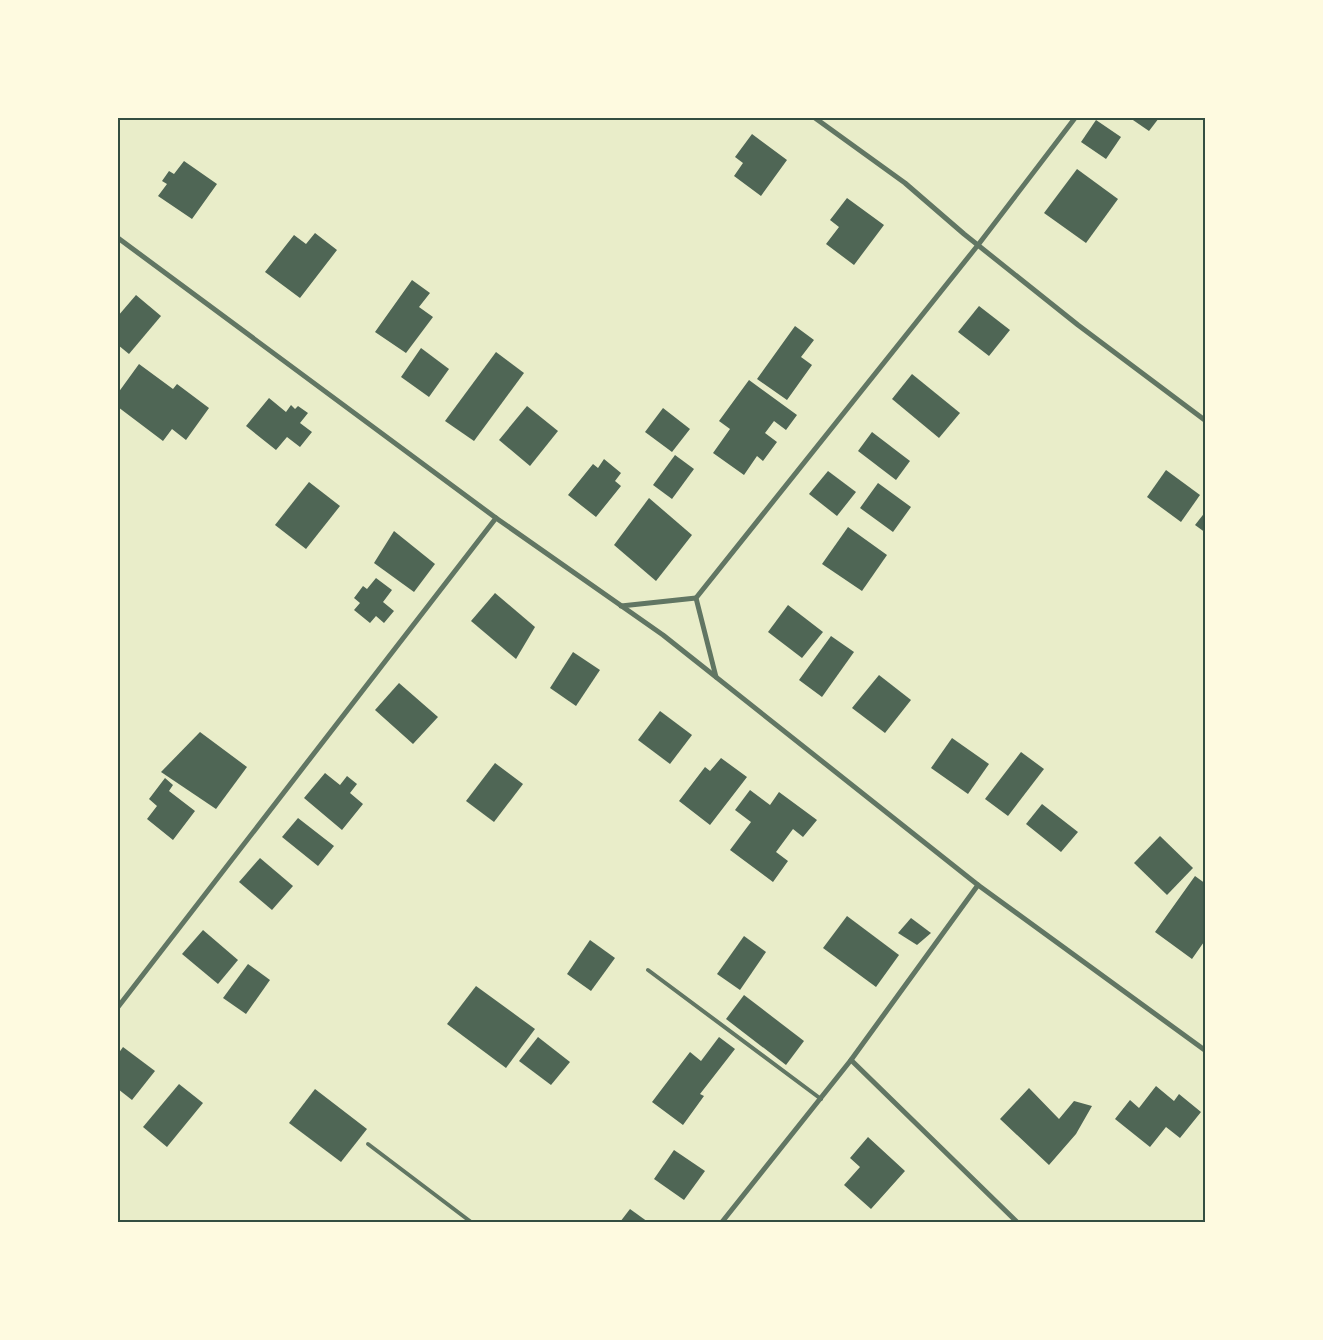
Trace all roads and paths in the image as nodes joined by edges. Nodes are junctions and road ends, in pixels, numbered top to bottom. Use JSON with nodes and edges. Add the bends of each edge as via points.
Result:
{"nodes":[{"id":1,"x":815,"y":118,"type":"edge"},
{"id":2,"x":1075,"y":118,"type":"edge"},
{"id":3,"x":118,"y":238,"type":"edge"},
{"id":4,"x":978,"y":245,"type":"junction"},
{"id":5,"x":1206,"y":421,"type":"edge"},
{"id":6,"x":496,"y":518,"type":"junction"},
{"id":7,"x":696,"y":598,"type":"junction"},
{"id":8,"x":621,"y":606,"type":"junction"},
{"id":9,"x":716,"y":678,"type":"junction"},
{"id":10,"x":978,"y":886,"type":"junction"},
{"id":11,"x":648,"y":970,"type":"dead end"},
{"id":12,"x":118,"y":1007,"type":"edge"},
{"id":13,"x":1206,"y":1050,"type":"edge"},
{"id":14,"x":851,"y":1060,"type":"junction"},
{"id":15,"x":821,"y":1099,"type":"junction"},
{"id":16,"x":368,"y":1144,"type":"dead end"},
{"id":17,"x":471,"y":1222,"type":"edge"},
{"id":18,"x":722,"y":1222,"type":"edge"},
{"id":19,"x":1017,"y":1222,"type":"edge"}],
"edges":[{"from":1,"to":4,"type":"street","via":[[905,183]]},
{"from":2,"to":4,"type":"street"},
{"from":3,"to":6,"type":"street"},
{"from":4,"to":5,"type":"street"},
{"from":4,"to":7,"type":"street"},
{"from":6,"to":8,"type":"street"},
{"from":6,"to":12,"type":"street"},
{"from":7,"to":8,"type":"street"},
{"from":7,"to":9,"type":"street"},
{"from":8,"to":9,"type":"street"},
{"from":9,"to":10,"type":"street"},
{"from":10,"to":13,"type":"street"},
{"from":10,"to":14,"type":"street"},
{"from":11,"to":15,"type":"lane"},
{"from":14,"to":15,"type":"street"},
{"from":14,"to":19,"type":"street"},
{"from":15,"to":18,"type":"street"},
{"from":16,"to":17,"type":"lane"}]}
